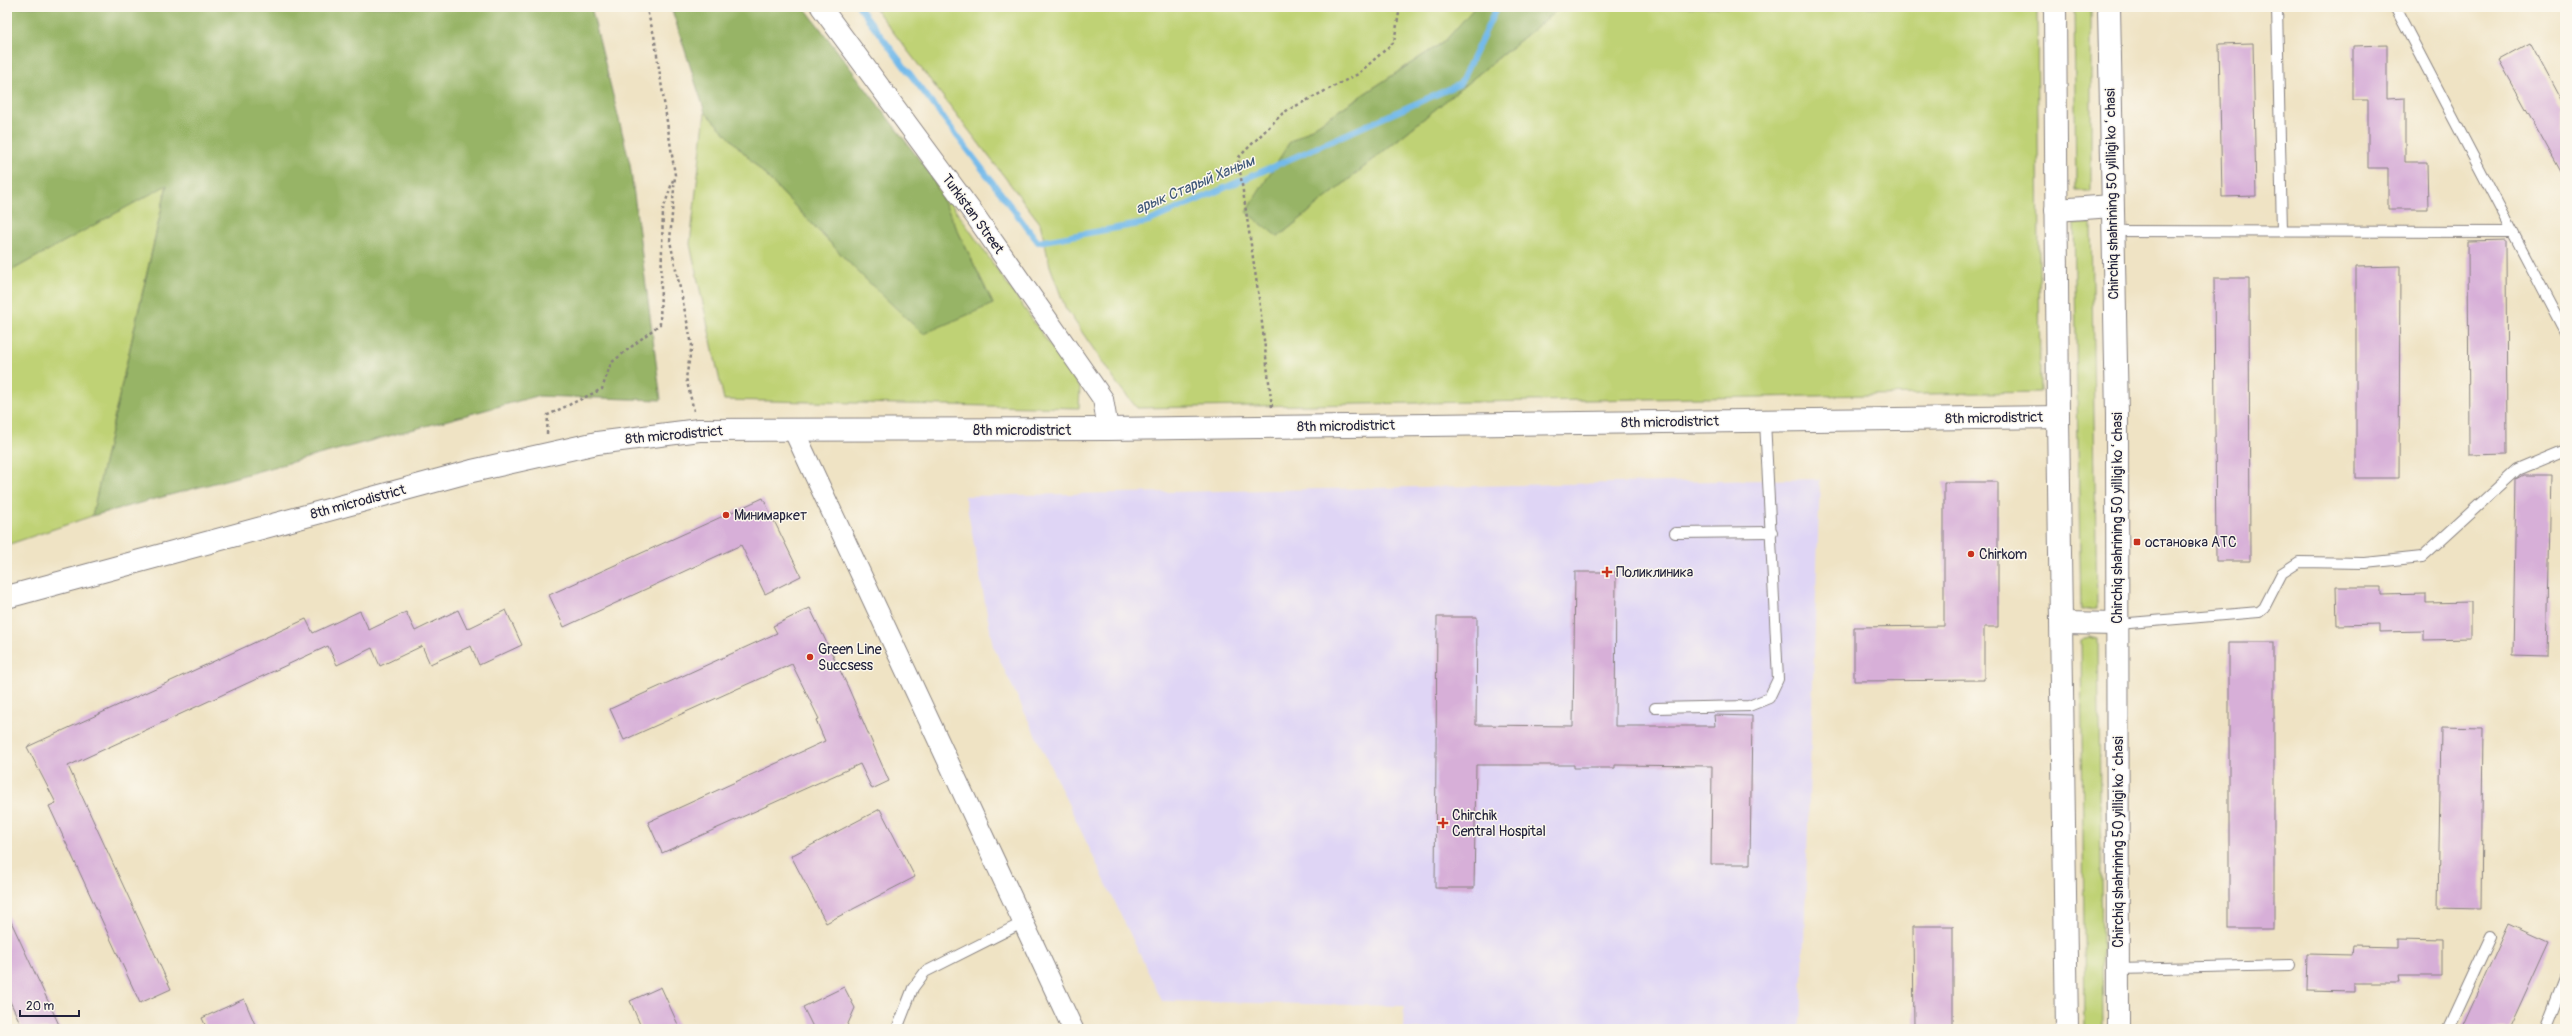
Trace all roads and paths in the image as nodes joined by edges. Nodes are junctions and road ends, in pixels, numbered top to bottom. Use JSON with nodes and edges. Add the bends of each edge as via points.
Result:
{"nodes":[{"id":1,"x":646,"y":7,"type":"edge"},
{"id":2,"x":821,"y":7,"type":"edge"},
{"id":3,"x":1400,"y":7,"type":"edge"},
{"id":4,"x":2055,"y":7,"type":"edge"},
{"id":5,"x":2109,"y":7,"type":"edge"},
{"id":6,"x":2277,"y":7,"type":"edge"},
{"id":7,"x":2395,"y":7,"type":"edge"},
{"id":8,"x":675,"y":175,"type":"junction"},
{"id":9,"x":2112,"y":206,"type":"junction"},
{"id":10,"x":2056,"y":210,"type":"junction"},
{"id":11,"x":2113,"y":231,"type":"junction"},
{"id":12,"x":2282,"y":231,"type":"junction"},
{"id":13,"x":2512,"y":232,"type":"junction"},
{"id":14,"x":2565,"y":332,"type":"edge"},
{"id":15,"x":2058,"y":417,"type":"junction"},
{"id":16,"x":1765,"y":421,"type":"junction"},
{"id":17,"x":1274,"y":427,"type":"junction"},
{"id":18,"x":1108,"y":429,"type":"junction"},
{"id":19,"x":700,"y":430,"type":"junction"},
{"id":20,"x":794,"y":431,"type":"junction"},
{"id":21,"x":2565,"y":450,"type":"edge"},
{"id":22,"x":546,"y":454,"type":"junction"},
{"id":23,"x":1772,"y":532,"type":"junction"},
{"id":24,"x":1675,"y":533,"type":"dead end"},
{"id":25,"x":7,"y":597,"type":"edge"},
{"id":26,"x":2062,"y":624,"type":"junction"},
{"id":27,"x":2118,"y":624,"type":"junction"},
{"id":28,"x":1655,"y":708,"type":"dead end"},
{"id":29,"x":1024,"y":922,"type":"junction"},
{"id":30,"x":2491,"y":936,"type":"dead end"},
{"id":31,"x":2290,"y":965,"type":"dead end"},
{"id":32,"x":2118,"y":969,"type":"junction"},
{"id":33,"x":2565,"y":978,"type":"edge"},
{"id":34,"x":897,"y":1029,"type":"edge"},
{"id":35,"x":1073,"y":1029,"type":"edge"},
{"id":36,"x":2067,"y":1029,"type":"edge"},
{"id":37,"x":2118,"y":1029,"type":"edge"},
{"id":38,"x":2448,"y":1029,"type":"edge"},
{"id":39,"x":2545,"y":1029,"type":"edge"}],
"edges":[{"from":1,"to":8,"type":"path","via":[[654,35]]},
{"from":2,"to":18,"type":"street","name":"Turkistan Street","via":[[976,217],[1103,399]]},
{"from":3,"to":17,"type":"path","via":[[1394,42],[1358,74],[1284,112],[1238,158],[1259,298]]},
{"from":4,"to":10,"type":"main road"},
{"from":5,"to":9,"type":"main road","name":"Chirchiq shahrining 50 yilligi koʻchasi"},
{"from":6,"to":12,"type":"lane"},
{"from":7,"to":13,"type":"lane"},
{"from":8,"to":19,"type":"path","via":[[670,241],[692,345],[686,378]]},
{"from":8,"to":22,"type":"path","via":[[663,210],[660,324],[611,363],[602,389],[548,415]]},
{"from":9,"to":10,"type":"main road"},
{"from":9,"to":11,"type":"main road","name":"Chirchiq shahrining 50 yilligi koʻchasi"},
{"from":10,"to":15,"type":"main road"},
{"from":11,"to":12,"type":"lane"},
{"from":11,"to":27,"type":"main road","name":"Chirchiq shahrining 50 yilligi koʻchasi"},
{"from":12,"to":13,"type":"lane"},
{"from":13,"to":14,"type":"lane"},
{"from":15,"to":16,"type":"main road","name":"8th microdistrict"},
{"from":15,"to":26,"type":"main road"},
{"from":16,"to":17,"type":"main road","name":"8th microdistrict"},
{"from":16,"to":23,"type":"lane"},
{"from":17,"to":18,"type":"main road","name":"8th microdistrict"},
{"from":18,"to":20,"type":"main road","name":"8th microdistrict"},
{"from":19,"to":20,"type":"main road","name":"8th microdistrict"},
{"from":19,"to":22,"type":"main road","name":"8th microdistrict","via":[[597,443]]},
{"from":20,"to":29,"type":"street"},
{"from":21,"to":27,"type":"lane","via":[[2517,470],[2422,557],[2365,563],[2299,562],[2282,573],[2264,608],[2259,612]]},
{"from":22,"to":25,"type":"main road","name":"8th microdistrict","via":[[472,471]]},
{"from":23,"to":24,"type":"lane"},
{"from":23,"to":28,"type":"lane","via":[[1778,679],[1768,698],[1749,706]]},
{"from":26,"to":27,"type":"main road"},
{"from":26,"to":36,"type":"main road"},
{"from":27,"to":32,"type":"main road","name":"Chirchiq shahrining 50 yilligi koʻchasi"},
{"from":29,"to":34,"type":"lane","via":[[925,972],[913,988]]},
{"from":29,"to":35,"type":"street"},
{"from":30,"to":38,"type":"lane"},
{"from":31,"to":32,"type":"lane"},
{"from":32,"to":37,"type":"main road","name":"Chirchiq shahrining 50 yilligi koʻchasi"},
{"from":33,"to":39,"type":"lane"}]}
